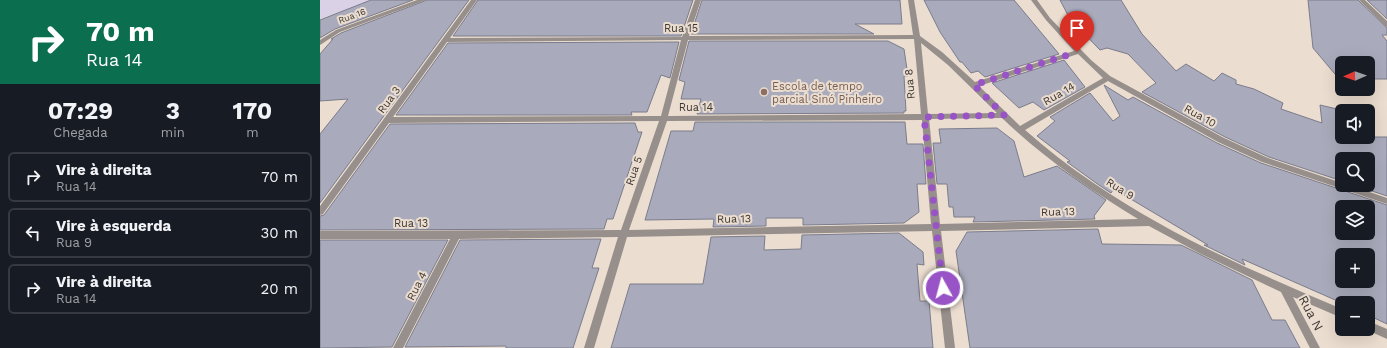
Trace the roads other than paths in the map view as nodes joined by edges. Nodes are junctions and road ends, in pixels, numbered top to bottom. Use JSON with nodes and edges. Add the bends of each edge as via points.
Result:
{"nodes":[{"id":1,"x":423,"y":0,"type":"edge"},
{"id":2,"x":474,"y":0,"type":"edge"},
{"id":3,"x":698,"y":0,"type":"edge"},
{"id":4,"x":1034,"y":0,"type":"edge"},
{"id":5,"x":1362,"y":0,"type":"edge"},
{"id":6,"x":912,"y":4,"type":"edge"},
{"id":7,"x":1387,"y":25,"type":"edge"},
{"id":8,"x":917,"y":37,"type":"junction"},
{"id":9,"x":685,"y":38,"type":"junction"},
{"id":10,"x":446,"y":40,"type":"junction"},
{"id":11,"x":320,"y":44,"type":"edge"},
{"id":12,"x":1077,"y":52,"type":"junction"},
{"id":13,"x":1108,"y":78,"type":"junction"},
{"id":14,"x":974,"y":85,"type":"junction"},
{"id":15,"x":1004,"y":115,"type":"junction"},
{"id":16,"x":924,"y":117,"type":"junction"},
{"id":17,"x":664,"y":118,"type":"junction"},
{"id":18,"x":388,"y":120,"type":"junction"},
{"id":19,"x":1021,"y":129,"type":"junction"},
{"id":20,"x":1387,"y":201,"type":"edge"},
{"id":21,"x":320,"y":212,"type":"edge"},
{"id":22,"x":1149,"y":222,"type":"junction"},
{"id":23,"x":936,"y":228,"type":"junction"},
{"id":24,"x":624,"y":233,"type":"junction"},
{"id":25,"x":320,"y":235,"type":"edge"},
{"id":26,"x":456,"y":235,"type":"junction"},
{"id":27,"x":1284,"y":289,"type":"junction"},
{"id":28,"x":1335,"y":311,"type":"edge"},
{"id":29,"x":1375,"y":329,"type":"edge"},
{"id":30,"x":1387,"y":334,"type":"edge"},
{"id":31,"x":398,"y":348,"type":"edge"},
{"id":32,"x":589,"y":348,"type":"edge"},
{"id":33,"x":950,"y":348,"type":"edge"},
{"id":34,"x":1315,"y":348,"type":"edge"}],
"edges":[{"from":1,"to":11,"type":"street","name":"Rua 16","via":[[332,33]]},
{"from":2,"to":10,"type":"street","name":"Rua 3"},
{"from":3,"to":9,"type":"street","name":"Rua 5"},
{"from":4,"to":12,"type":"street","name":"Rua 10"},
{"from":5,"to":7,"type":"street"},
{"from":6,"to":8,"type":"street","name":"Rua 8"},
{"from":8,"to":9,"type":"street","name":"Rua 15"},
{"from":8,"to":14,"type":"street","name":"Rua 9","via":[[952,63]]},
{"from":8,"to":16,"type":"street","name":"Rua 8"},
{"from":9,"to":10,"type":"street","name":"Rua 15"},
{"from":9,"to":17,"type":"street","name":"Rua 5"},
{"from":10,"to":18,"type":"street","name":"Rua 3"},
{"from":12,"to":13,"type":"street","name":"Rua 10"},
{"from":12,"to":14,"type":"street"},
{"from":13,"to":19,"type":"street","name":"Rua 14"},
{"from":13,"to":20,"type":"street","name":"Rua 10","via":[[1221,140],[1265,160]]},
{"from":14,"to":15,"type":"street","name":"Rua 9"},
{"from":15,"to":16,"type":"street","name":"Rua 14"},
{"from":15,"to":19,"type":"street","name":"Rua 9"},
{"from":16,"to":17,"type":"street","name":"Rua 14"},
{"from":16,"to":23,"type":"street","name":"Rua 8"},
{"from":17,"to":18,"type":"street","name":"Rua 14"},
{"from":17,"to":24,"type":"street","name":"Rua 5"},
{"from":18,"to":21,"type":"street","name":"Rua 3"},
{"from":19,"to":22,"type":"street","name":"Rua 9","via":[[1083,180]]},
{"from":22,"to":23,"type":"street","name":"Rua 13"},
{"from":22,"to":27,"type":"street","name":"Rua 9"},
{"from":23,"to":24,"type":"street","name":"Rua 13"},
{"from":23,"to":33,"type":"street","name":"Rua 8"},
{"from":24,"to":26,"type":"street","name":"Rua 13"},
{"from":24,"to":32,"type":"street","name":"Rua 5"},
{"from":25,"to":26,"type":"street","name":"Rua 13"},
{"from":26,"to":31,"type":"street","name":"Rua 4"},
{"from":27,"to":28,"type":"street","name":"Rua 9"},
{"from":27,"to":34,"type":"street","name":"Rua N"},
{"from":29,"to":30,"type":"street"}]}
